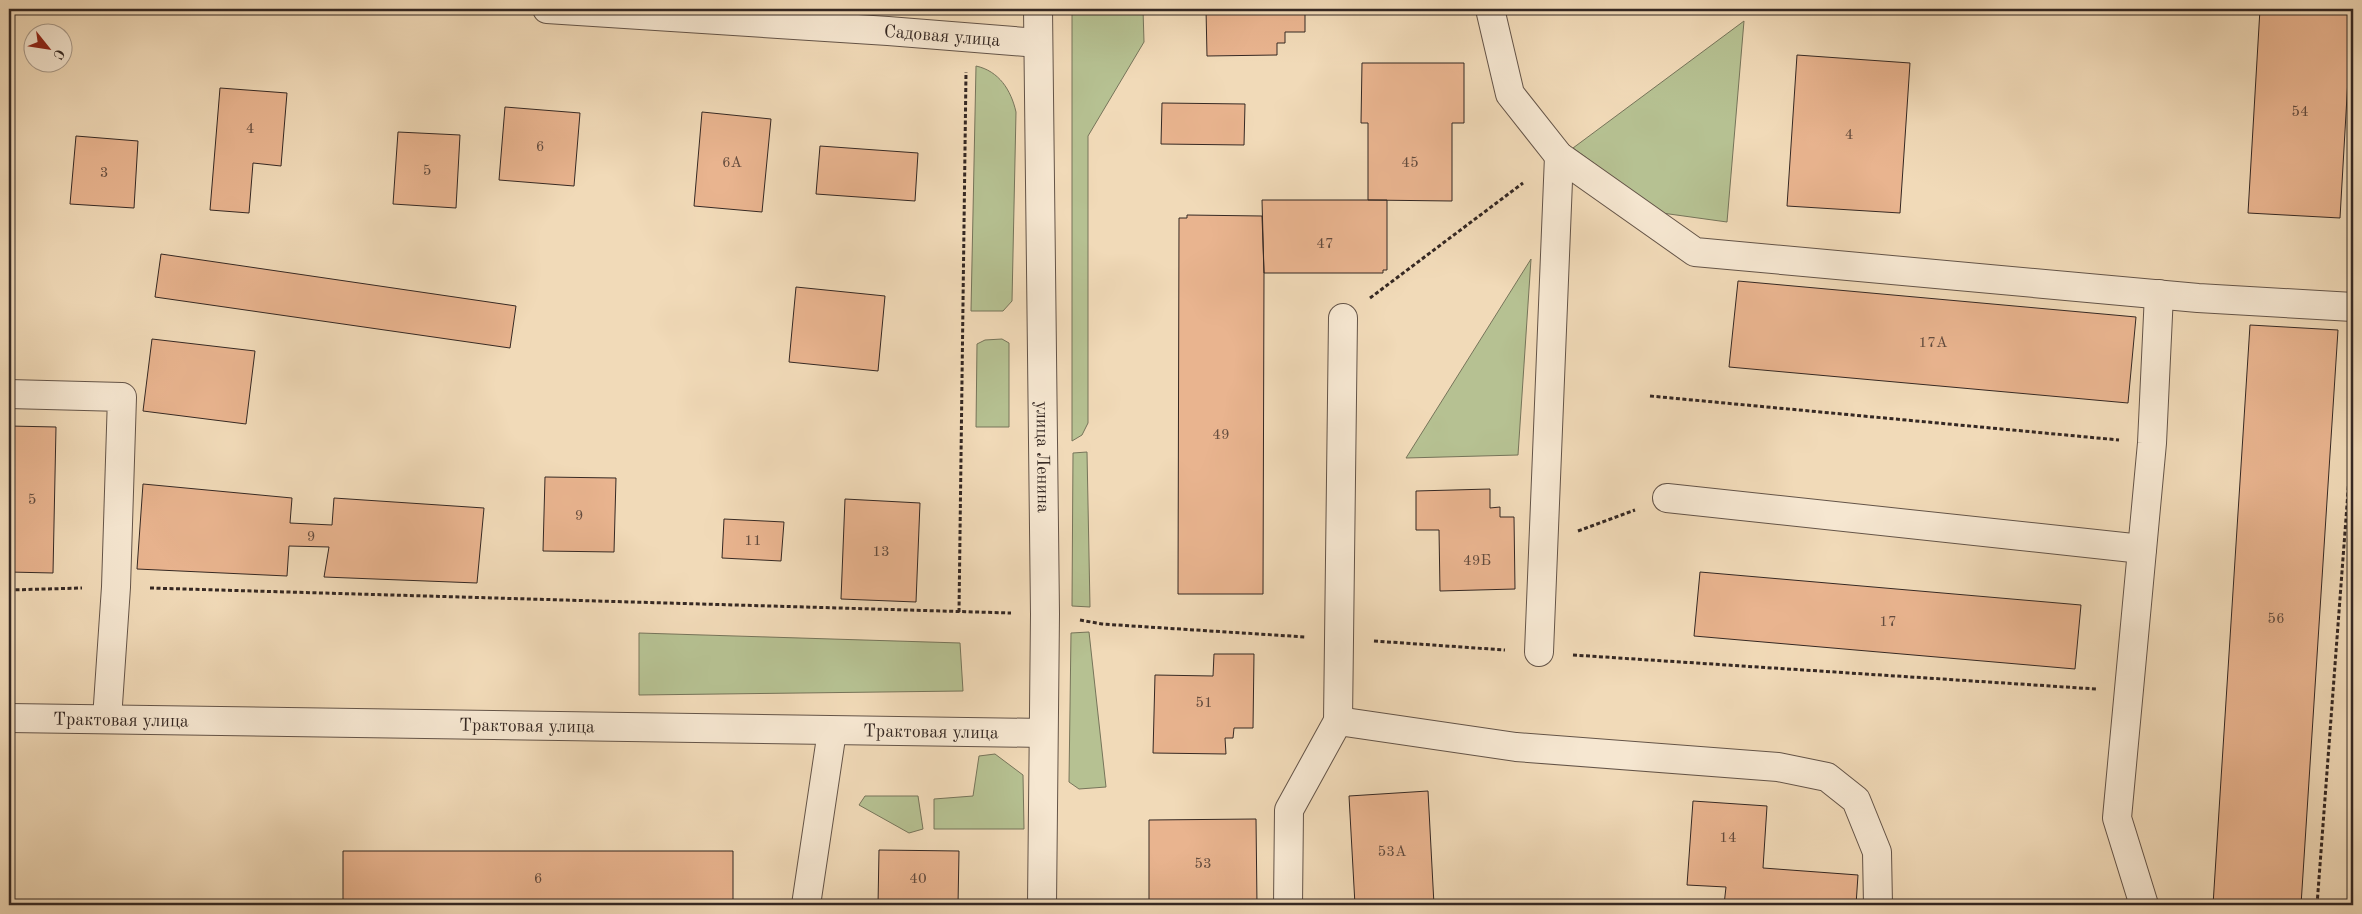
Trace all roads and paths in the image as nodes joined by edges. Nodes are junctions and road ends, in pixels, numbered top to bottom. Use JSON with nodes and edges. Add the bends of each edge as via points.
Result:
{"nodes":[{"id":1,"x":547,"y":9,"type":"edge"},
{"id":2,"x":1038,"y":9,"type":"edge"},
{"id":3,"x":1490,"y":9,"type":"edge"},
{"id":4,"x":966,"y":37,"type":"junction"},
{"id":5,"x":1038,"y":43,"type":"junction"},
{"id":6,"x":1559,"y":156,"type":"junction"},
{"id":7,"x":2159,"y":294,"type":"junction"},
{"id":8,"x":2353,"y":307,"type":"edge"},
{"id":9,"x":1343,"y":318,"type":"joint"},
{"id":10,"x":9,"y":394,"type":"edge"},
{"id":11,"x":1650,"y":396,"type":"dead end"},
{"id":12,"x":2353,"y":425,"type":"edge"},
{"id":13,"x":2152,"y":443,"type":"junction"},
{"id":14,"x":1667,"y":498,"type":"joint"},
{"id":15,"x":1542,"y":545,"type":"junction"},
{"id":16,"x":2142,"y":549,"type":"junction"},
{"id":17,"x":959,"y":612,"type":"dead end"},
{"id":18,"x":1539,"y":652,"type":"dead end"},
{"id":19,"x":9,"y":718,"type":"edge"},
{"id":20,"x":107,"y":719,"type":"junction"},
{"id":21,"x":1338,"y":721,"type":"junction"},
{"id":22,"x":832,"y":731,"type":"junction"},
{"id":23,"x":1043,"y":733,"type":"junction"},
{"id":24,"x":806,"y":905,"type":"edge"},
{"id":25,"x":1042,"y":905,"type":"edge"},
{"id":26,"x":1288,"y":905,"type":"edge"},
{"id":27,"x":1878,"y":905,"type":"edge"},
{"id":28,"x":2144,"y":905,"type":"edge"},
{"id":29,"x":2316,"y":905,"type":"edge"}],
"edges":[{"from":1,"to":4,"type":"street","name":"Садовая улица"},
{"from":2,"to":5,"type":"street","name":"улица Ленина"},
{"from":3,"to":6,"type":"street","via":[[1510,94]]},
{"from":4,"to":5,"type":"street","name":"Садовая улица"},
{"from":4,"to":17,"type":"path"},
{"from":5,"to":23,"type":"street","name":"улица Ленина","via":[[1045,614]]},
{"from":6,"to":7,"type":"street","via":[[1695,252]]},
{"from":6,"to":9,"type":"path"},
{"from":6,"to":15,"type":"street"},
{"from":7,"to":8,"type":"street"},
{"from":7,"to":13,"type":"street"},
{"from":9,"to":21,"type":"street"},
{"from":10,"to":20,"type":"street","via":[[122,397],[116,587]]},
{"from":11,"to":13,"type":"path"},
{"from":12,"to":29,"type":"path"},
{"from":13,"to":16,"type":"street"},
{"from":14,"to":15,"type":"path"},
{"from":14,"to":16,"type":"street"},
{"from":15,"to":18,"type":"street"},
{"from":16,"to":28,"type":"street","via":[[2117,818]]},
{"from":19,"to":20,"type":"street","name":"Трактовая улица"},
{"from":20,"to":22,"type":"street","name":"Трактовая улица"},
{"from":21,"to":26,"type":"street","via":[[1289,810]]},
{"from":21,"to":27,"type":"street","via":[[1516,748],[1778,767],[1827,777],[1856,800],[1877,852]]},
{"from":22,"to":23,"type":"street","name":"Трактовая улица"},
{"from":22,"to":24,"type":"street"},
{"from":23,"to":25,"type":"street","name":"улица Ленина"}]}
